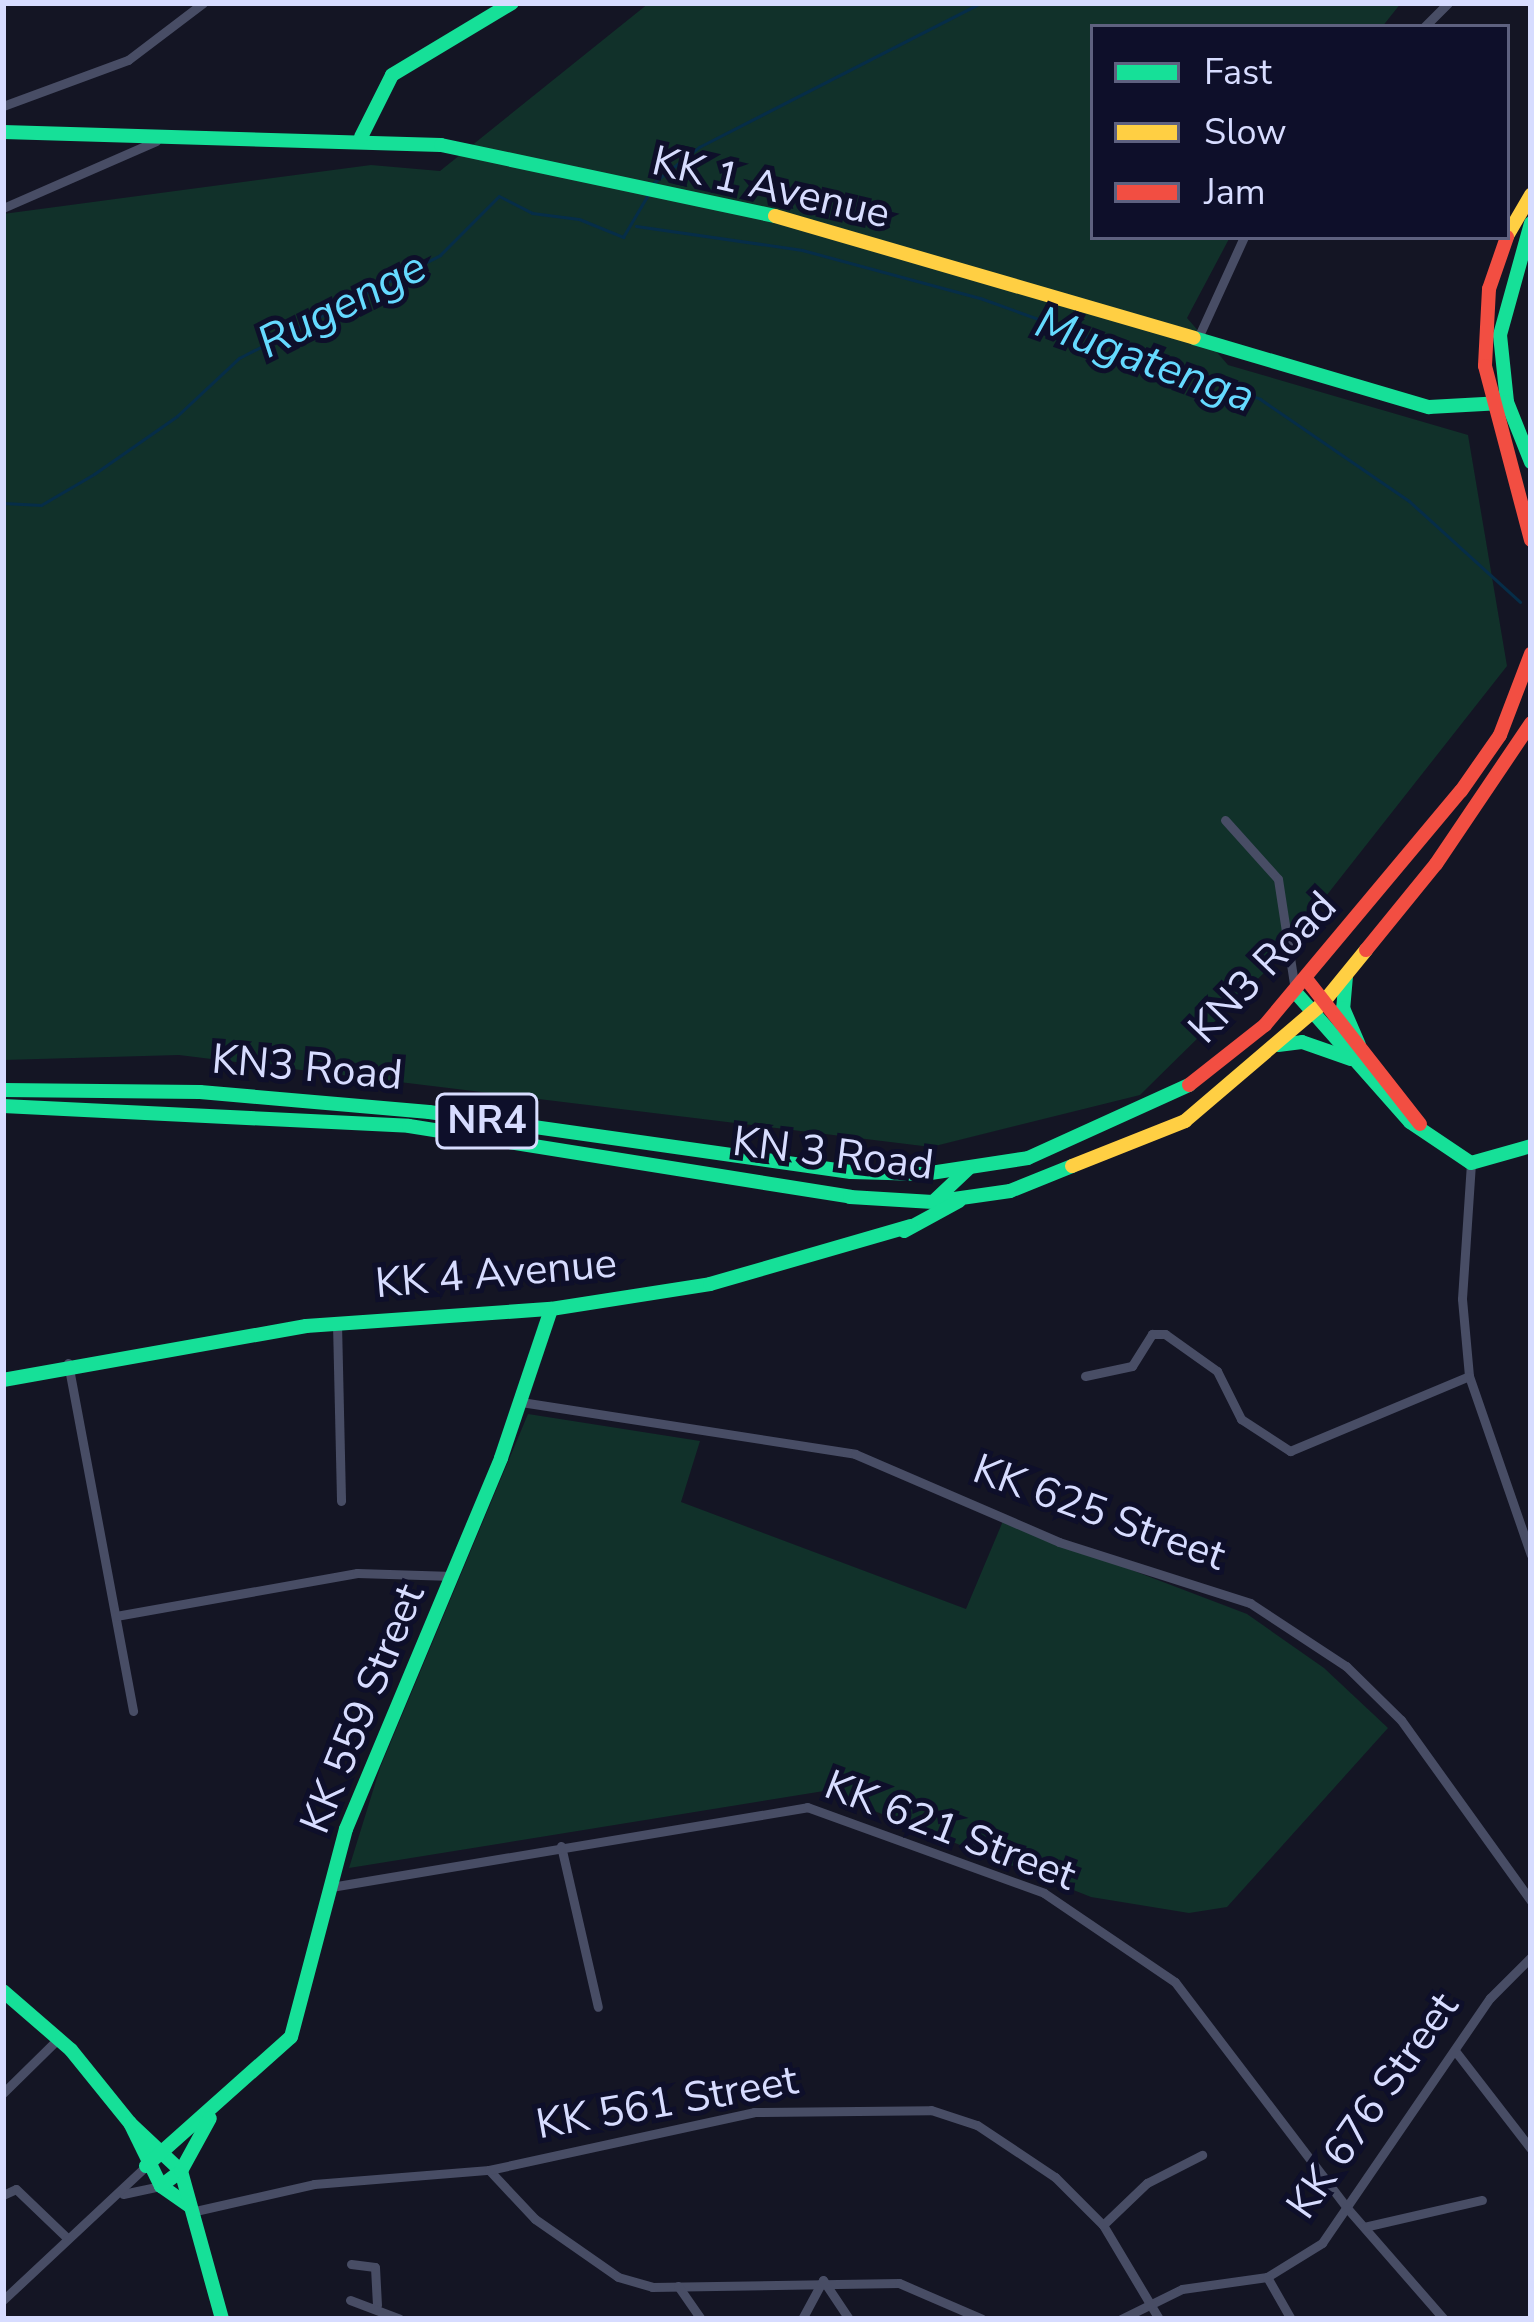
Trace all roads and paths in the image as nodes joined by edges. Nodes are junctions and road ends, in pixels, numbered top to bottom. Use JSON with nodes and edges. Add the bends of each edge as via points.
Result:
{"nodes":[{"id":1,"x":203,"y":3,"type":"edge"},
{"id":2,"x":512,"y":3,"type":"edge"},
{"id":3,"x":3,"y":106,"type":"edge"},
{"id":4,"x":3,"y":132,"type":"edge"},
{"id":5,"x":361,"y":137,"type":"junction"},
{"id":6,"x":156,"y":141,"type":"junction"},
{"id":7,"x":1531,"y":195,"type":"edge"},
{"id":8,"x":3,"y":208,"type":"edge"},
{"id":9,"x":1531,"y":223,"type":"edge"},
{"id":10,"x":1510,"y":232,"type":"edge"},
{"id":11,"x":1243,"y":240,"type":"edge"},
{"id":12,"x":1506,"y":240,"type":"edge"},
{"id":13,"x":1197,"y":340,"type":"junction"},
{"id":14,"x":1499,"y":403,"type":"junction"},
{"id":15,"x":1531,"y":462,"type":"edge"},
{"id":16,"x":1531,"y":540,"type":"edge"},
{"id":17,"x":1531,"y":654,"type":"edge"},
{"id":18,"x":1531,"y":723,"type":"edge"},
{"id":19,"x":1225,"y":820,"type":"dead end"},
{"id":20,"x":1291,"y":950,"type":"junction"},
{"id":21,"x":1347,"y":970,"type":"junction"},
{"id":22,"x":1307,"y":980,"type":"junction"},
{"id":23,"x":1296,"y":993,"type":"junction"},
{"id":24,"x":1322,"y":1004,"type":"junction"},
{"id":25,"x":1310,"y":1016,"type":"junction"},
{"id":26,"x":1278,"y":1045,"type":"junction"},
{"id":27,"x":1355,"y":1052,"type":"junction"},
{"id":28,"x":3,"y":1090,"type":"edge"},
{"id":29,"x":3,"y":1106,"type":"edge"},
{"id":30,"x":1531,"y":1146,"type":"edge"},
{"id":31,"x":1471,"y":1163,"type":"junction"},
{"id":32,"x":968,"y":1169,"type":"junction"},
{"id":33,"x":902,"y":1201,"type":"junction"},
{"id":34,"x":959,"y":1201,"type":"junction"},
{"id":35,"x":932,"y":1202,"type":"junction"},
{"id":36,"x":909,"y":1228,"type":"junction"},
{"id":37,"x":551,"y":1309,"type":"junction"},
{"id":38,"x":337,"y":1323,"type":"junction"},
{"id":39,"x":68,"y":1363,"type":"junction"},
{"id":40,"x":1085,"y":1376,"type":"dead end"},
{"id":41,"x":1469,"y":1376,"type":"junction"},
{"id":42,"x":3,"y":1380,"type":"edge"},
{"id":43,"x":520,"y":1402,"type":"junction"},
{"id":44,"x":341,"y":1501,"type":"dead end"},
{"id":45,"x":1531,"y":1555,"type":"edge"},
{"id":46,"x":453,"y":1576,"type":"junction"},
{"id":47,"x":116,"y":1616,"type":"junction"},
{"id":48,"x":133,"y":1711,"type":"dead end"},
{"id":49,"x":561,"y":1846,"type":"junction"},
{"id":50,"x":331,"y":1887,"type":"junction"},
{"id":51,"x":1531,"y":1901,"type":"edge"},
{"id":52,"x":1531,"y":1957,"type":"edge"},
{"id":53,"x":3,"y":1991,"type":"edge"},
{"id":54,"x":598,"y":2007,"type":"dead end"},
{"id":55,"x":58,"y":2038,"type":"junction"},
{"id":56,"x":1456,"y":2052,"type":"junction"},
{"id":57,"x":3,"y":2093,"type":"edge"},
{"id":58,"x":213,"y":2114,"type":"junction"},
{"id":59,"x":130,"y":2123,"type":"junction"},
{"id":60,"x":166,"y":2150,"type":"junction"},
{"id":61,"x":1531,"y":2150,"type":"edge"},
{"id":62,"x":1202,"y":2155,"type":"dead end"},
{"id":63,"x":146,"y":2166,"type":"junction"},
{"id":64,"x":182,"y":2170,"type":"junction"},
{"id":65,"x":489,"y":2170,"type":"junction"},
{"id":66,"x":161,"y":2186,"type":"junction"},
{"id":67,"x":123,"y":2194,"type":"junction"},
{"id":68,"x":3,"y":2195,"type":"edge"},
{"id":69,"x":1482,"y":2200,"type":"dead end"},
{"id":70,"x":1347,"y":2208,"type":"junction"},
{"id":71,"x":190,"y":2209,"type":"junction"},
{"id":72,"x":1103,"y":2224,"type":"junction"},
{"id":73,"x":1364,"y":2227,"type":"junction"},
{"id":74,"x":66,"y":2237,"type":"junction"},
{"id":75,"x":351,"y":2264,"type":"dead end"},
{"id":76,"x":1267,"y":2277,"type":"junction"},
{"id":77,"x":824,"y":2280,"type":"junction"},
{"id":78,"x":678,"y":2286,"type":"junction"},
{"id":79,"x":3,"y":2300,"type":"edge"},
{"id":80,"x":350,"y":2300,"type":"dead end"},
{"id":81,"x":1149,"y":2301,"type":"junction"},
{"id":82,"x":377,"y":2305,"type":"junction"},
{"id":83,"x":1443,"y":2318,"type":"edge"},
{"id":84,"x":222,"y":2319,"type":"edge"},
{"id":85,"x":400,"y":2319,"type":"edge"},
{"id":86,"x":701,"y":2319,"type":"edge"},
{"id":87,"x":802,"y":2319,"type":"edge"},
{"id":88,"x":849,"y":2319,"type":"edge"},
{"id":89,"x":982,"y":2319,"type":"edge"},
{"id":90,"x":1121,"y":2319,"type":"edge"},
{"id":91,"x":1159,"y":2319,"type":"edge"},
{"id":92,"x":1291,"y":2319,"type":"edge"},
{"id":93,"x":1456,"y":2319,"type":"edge"}],
"edges":[{"from":1,"to":3,"type":"street","via":[[128,61]]},
{"from":2,"to":5,"type":"main road","via":[[392,75]]},
{"from":4,"to":6,"type":"main road","name":"KK 1 Avenue"},
{"from":5,"to":6,"type":"main road","name":"KK 1 Avenue"},
{"from":5,"to":13,"type":"main road","name":"KK 1 Avenue","via":[[441,145],[784,218]]},
{"from":6,"to":8,"type":"street"},
{"from":7,"to":10,"type":"main road"},
{"from":9,"to":14,"type":"main road","via":[[1504,299]]},
{"from":11,"to":13,"type":"street"},
{"from":12,"to":14,"type":"main road","via":[[1485,324]]},
{"from":13,"to":14,"type":"main road","name":"KK 1 Avenue","via":[[1429,407]]},
{"from":14,"to":15,"type":"main road"},
{"from":14,"to":16,"type":"main road"},
{"from":17,"to":22,"type":"main road","name":"KN3 Road","via":[[1500,734]]},
{"from":18,"to":21,"type":"main road","name":"KN 3 Road","number":"NR4","via":[[1473,817]]},
{"from":19,"to":20,"type":"street","via":[[1278,879]]},
{"from":20,"to":22,"type":"street"},
{"from":20,"to":23,"type":"street"},
{"from":21,"to":24,"type":"main road","name":"KN 3 Road","number":"NR4"},
{"from":21,"to":27,"type":"main road","via":[[1343,1008]]},
{"from":22,"to":23,"type":"main road","name":"KN3 Road"},
{"from":22,"to":24,"type":"main road"},
{"from":23,"to":25,"type":"main road"},
{"from":23,"to":32,"type":"main road","name":"KN3 Road","number":"NR4","via":[[1216,1068],[1156,1107],[1028,1158]]},
{"from":24,"to":25,"type":"main road","name":"KN 3 Road","number":"NR4"},
{"from":24,"to":27,"type":"main road"},
{"from":25,"to":26,"type":"main road","name":"KN 3 Road","number":"NR4"},
{"from":25,"to":27,"type":"main road"},
{"from":26,"to":27,"type":"main road"},
{"from":26,"to":34,"type":"main road","name":"KN 3 Road","number":"NR4","via":[[1185,1121],[1082,1166]]},
{"from":27,"to":31,"type":"main road","via":[[1420,1124]]},
{"from":28,"to":32,"type":"main road","name":"KN3 Road","number":"NR4","via":[[261,1096],[850,1172]]},
{"from":29,"to":33,"type":"main road","name":"KN 3 Road","number":"NR4","via":[[410,1126]]},
{"from":30,"to":31,"type":"main road"},
{"from":31,"to":41,"type":"street","via":[[1462,1299]]},
{"from":32,"to":35,"type":"main road"},
{"from":33,"to":35,"type":"main road","name":"KN 3 Road","number":"NR4"},
{"from":33,"to":36,"type":"main road"},
{"from":34,"to":35,"type":"main road","name":"KN 3 Road","number":"NR4"},
{"from":34,"to":36,"type":"main road","name":"KK 4 Avenue"},
{"from":35,"to":36,"type":"main road"},
{"from":36,"to":37,"type":"main road","name":"KK 4 Avenue","via":[[710,1284]]},
{"from":37,"to":38,"type":"main road","name":"KK 4 Avenue"},
{"from":37,"to":43,"type":"main road","name":"KK 559 Street"},
{"from":38,"to":39,"type":"main road","name":"KK 4 Avenue"},
{"from":38,"to":44,"type":"street"},
{"from":39,"to":42,"type":"main road","name":"KK 4 Avenue"},
{"from":39,"to":47,"type":"street"},
{"from":40,"to":41,"type":"street","via":[[1132,1366],[1152,1334],[1165,1334],[1217,1371],[1241,1419],[1290,1451]]},
{"from":41,"to":45,"type":"street"},
{"from":43,"to":46,"type":"main road","name":"KK 559 Street"},
{"from":43,"to":51,"type":"street","name":"KK 625 Street","via":[[855,1454],[1059,1542],[1250,1603],[1346,1666],[1401,1720]]},
{"from":46,"to":47,"type":"street","via":[[357,1574]]},
{"from":46,"to":50,"type":"main road","name":"KK 559 Street","via":[[346,1829]]},
{"from":47,"to":48,"type":"street"},
{"from":49,"to":50,"type":"street","name":"KK 621 Street"},
{"from":49,"to":54,"type":"street"},
{"from":49,"to":70,"type":"street","name":"KK 621 Street","via":[[807,1807],[1044,1893],[1175,1982]]},
{"from":50,"to":58,"type":"main road","name":"KK 559 Street","via":[[291,2037]]},
{"from":52,"to":56,"type":"street","name":"KK 676 Street","via":[[1499,1986]]},
{"from":53,"to":55,"type":"main road"},
{"from":55,"to":57,"type":"street"},
{"from":55,"to":59,"type":"main road"},
{"from":56,"to":61,"type":"street"},
{"from":56,"to":70,"type":"street","name":"KK 676 Street"},
{"from":58,"to":60,"type":"main road","name":"KK 559 Street"},
{"from":58,"to":64,"type":"main road","name":"KK 559 Street"},
{"from":59,"to":60,"type":"main road"},
{"from":59,"to":63,"type":"main road"},
{"from":60,"to":63,"type":"main road","name":"KK 559 Street"},
{"from":60,"to":64,"type":"main road"},
{"from":62,"to":72,"type":"street","via":[[1147,2183]]},
{"from":63,"to":66,"type":"main road"},
{"from":63,"to":67,"type":"street"},
{"from":64,"to":66,"type":"main road","name":"KK 559 Street"},
{"from":64,"to":71,"type":"main road"},
{"from":65,"to":71,"type":"street","name":"KK 561 Street","via":[[314,2184]]},
{"from":65,"to":72,"type":"street","name":"KK 561 Street","via":[[754,2112],[932,2110],[1014,2146]]},
{"from":65,"to":78,"type":"street","via":[[535,2219],[618,2277]]},
{"from":66,"to":67,"type":"street"},
{"from":66,"to":71,"type":"main road"},
{"from":67,"to":74,"type":"street"},
{"from":68,"to":74,"type":"street","via":[[16,2189]]},
{"from":69,"to":73,"type":"street"},
{"from":70,"to":73,"type":"street","name":"KK 621 Street"},
{"from":70,"to":76,"type":"street","name":"KK 676 Street","via":[[1322,2243]]},
{"from":71,"to":84,"type":"main road"},
{"from":72,"to":81,"type":"street","name":"KK 561 Street"},
{"from":73,"to":83,"type":"street","name":"KK 621 Street"},
{"from":74,"to":79,"type":"street"},
{"from":75,"to":82,"type":"street","via":[[375,2267]]},
{"from":76,"to":81,"type":"street","name":"KK 676 Street"},
{"from":76,"to":92,"type":"street"},
{"from":77,"to":78,"type":"street"},
{"from":77,"to":87,"type":"street"},
{"from":77,"to":88,"type":"street"},
{"from":77,"to":89,"type":"street","via":[[899,2284]]},
{"from":78,"to":86,"type":"street"},
{"from":80,"to":82,"type":"street"},
{"from":81,"to":90,"type":"street","name":"KK 676 Street"},
{"from":81,"to":91,"type":"street","name":"KK 561 Street"},
{"from":82,"to":85,"type":"street"},
{"from":83,"to":93,"type":"street","name":"KK 621 Street"}]}
